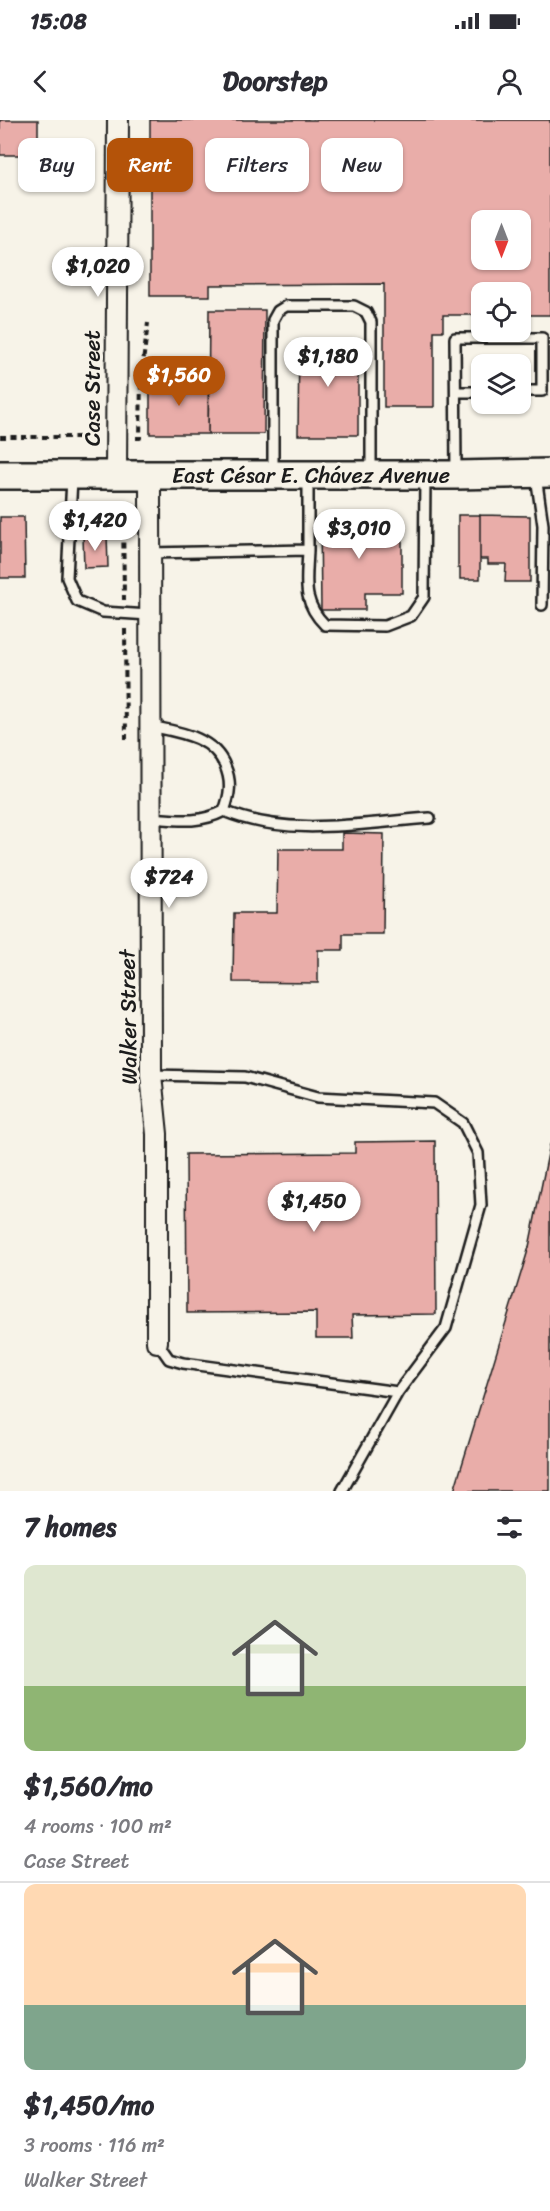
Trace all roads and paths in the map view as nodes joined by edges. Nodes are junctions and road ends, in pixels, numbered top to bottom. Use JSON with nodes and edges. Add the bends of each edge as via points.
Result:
{"nodes":[{"id":1,"x":118,"y":120,"type":"edge"},
{"id":2,"x":148,"y":323,"type":"dead end"},
{"id":3,"x":531,"y":391,"type":"edge"},
{"id":4,"x":456,"y":392,"type":"junction"},
{"id":5,"x":471,"y":392,"type":"edge"},
{"id":6,"x":0,"y":437,"type":"edge"},
{"id":7,"x":116,"y":438,"type":"junction"},
{"id":8,"x":308,"y":474,"type":"junction"},
{"id":9,"x":371,"y":474,"type":"junction"},
{"id":10,"x":425,"y":474,"type":"junction"},
{"id":11,"x":543,"y":474,"type":"edge"},
{"id":12,"x":0,"y":475,"type":"edge"},
{"id":13,"x":72,"y":475,"type":"junction"},
{"id":14,"x":273,"y":475,"type":"junction"},
{"id":15,"x":456,"y":475,"type":"junction"},
{"id":16,"x":116,"y":476,"type":"junction"},
{"id":17,"x":150,"y":476,"type":"junction"},
{"id":18,"x":308,"y":550,"type":"junction"},
{"id":19,"x":149,"y":553,"type":"junction"},
{"id":20,"x":542,"y":605,"type":"dead end"},
{"id":21,"x":150,"y":615,"type":"junction"},
{"id":22,"x":150,"y":726,"type":"junction"},
{"id":23,"x":224,"y":811,"type":"junction"},
{"id":24,"x":150,"y":818,"type":"junction"},
{"id":25,"x":429,"y":818,"type":"dead end"},
{"id":26,"x":151,"y":1075,"type":"junction"},
{"id":27,"x":157,"y":1342,"type":"joint"},
{"id":28,"x":398,"y":1392,"type":"junction"},
{"id":29,"x":342,"y":1491,"type":"edge"}],
"edges":[{"from":1,"to":7,"type":"street","name":"Case Street"},
{"from":2,"to":7,"type":"path","via":[[141,378],[140,438]]},
{"from":3,"to":4,"type":"lane","via":[[542,391],[542,338],[455,338]]},
{"from":4,"to":5,"type":"lane"},
{"from":4,"to":15,"type":"lane"},
{"from":6,"to":7,"type":"path"},
{"from":7,"to":16,"type":"street","name":"Case Street"},
{"from":8,"to":9,"type":"street","name":"East César E. Chávez Avenue"},
{"from":8,"to":14,"type":"street","name":"East César E. Chávez Avenue"},
{"from":8,"to":18,"type":"lane"},
{"from":9,"to":10,"type":"street","name":"East César E. Chávez Avenue"},
{"from":9,"to":14,"type":"lane","via":[[371,322],[366,312],[354,306],[286,306],[273,320]]},
{"from":10,"to":15,"type":"street","name":"East César E. Chávez Avenue"},
{"from":10,"to":18,"type":"lane","via":[[424,597],[411,616],[385,626],[325,625],[314,614],[307,596]]},
{"from":11,"to":15,"type":"street","name":"East César E. Chávez Avenue"},
{"from":11,"to":20,"type":"lane"},
{"from":12,"to":13,"type":"street","name":"East César E. Chávez Avenue"},
{"from":13,"to":16,"type":"street","name":"East César E. Chávez Avenue"},
{"from":13,"to":21,"type":"lane","via":[[67,578],[77,601],[103,612]]},
{"from":14,"to":17,"type":"street","name":"East César E. Chávez Avenue"},
{"from":16,"to":17,"type":"street","name":"East César E. Chávez Avenue"},
{"from":17,"to":19,"type":"street","name":"Walker Street"},
{"from":18,"to":19,"type":"lane"},
{"from":19,"to":21,"type":"street","name":"Walker Street"},
{"from":21,"to":22,"type":"street","name":"Walker Street"},
{"from":22,"to":23,"type":"lane","via":[[186,734],[221,754],[230,776],[230,797]]},
{"from":22,"to":24,"type":"street","name":"Walker Street"},
{"from":23,"to":24,"type":"lane","via":[[210,819]]},
{"from":23,"to":25,"type":"lane","via":[[268,825]]},
{"from":24,"to":26,"type":"street","name":"Walker Street"},
{"from":26,"to":27,"type":"street","name":"Walker Street","via":[[157,1134]]},
{"from":26,"to":28,"type":"lane","via":[[245,1077],[318,1097],[434,1103],[463,1123],[478,1153],[481,1205],[446,1328]]},
{"from":27,"to":28,"type":"lane","via":[[169,1359],[183,1363]]},
{"from":28,"to":29,"type":"lane"}]}
